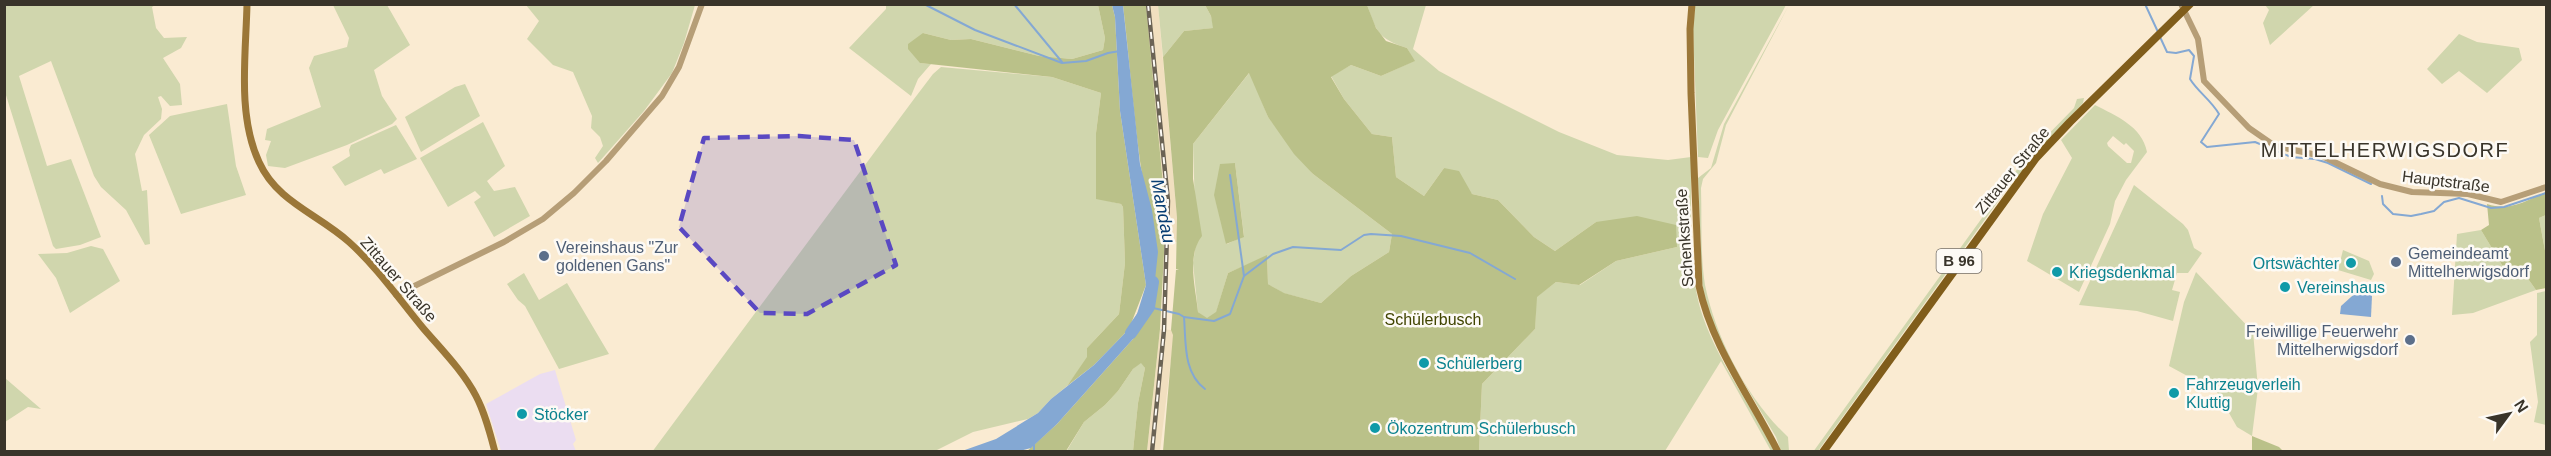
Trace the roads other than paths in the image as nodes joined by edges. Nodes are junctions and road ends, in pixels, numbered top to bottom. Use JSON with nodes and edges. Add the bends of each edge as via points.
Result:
{"nodes":[{"id":1,"x":247,"y":4,"type":"edge"},
{"id":2,"x":702,"y":4,"type":"edge"},
{"id":3,"x":1692,"y":4,"type":"edge"},
{"id":4,"x":2181,"y":4,"type":"edge"},
{"id":5,"x":2190,"y":4,"type":"edge"},
{"id":6,"x":2547,"y":187,"type":"edge"},
{"id":7,"x":396,"y":295,"type":"junction"},
{"id":8,"x":495,"y":452,"type":"edge"},
{"id":9,"x":1778,"y":452,"type":"edge"},
{"id":10,"x":1822,"y":452,"type":"edge"}],
"edges":[{"from":1,"to":7,"type":"main road","name":"Zittauer Straße","via":[[246,98],[262,169],[285,196],[355,247]]},
{"from":2,"to":7,"type":"street","via":[[671,82],[606,161],[567,200],[504,242]]},
{"from":3,"to":9,"type":"main road","name":"Schenkstraße","via":[[1691,93],[1699,286],[1714,335]]},
{"from":4,"to":6,"type":"street","name":"Hauptstraße","via":[[2200,45],[2204,81],[2249,128],[2275,146],[2322,156],[2380,184],[2412,192],[2468,194],[2500,202]]},
{"from":5,"to":10,"type":"main road","name":"Zittauer Straße","number":"B 96","via":[[2036,159]]},
{"from":7,"to":8,"type":"main road","name":"Zittauer Straße","via":[[471,386]]}]}
